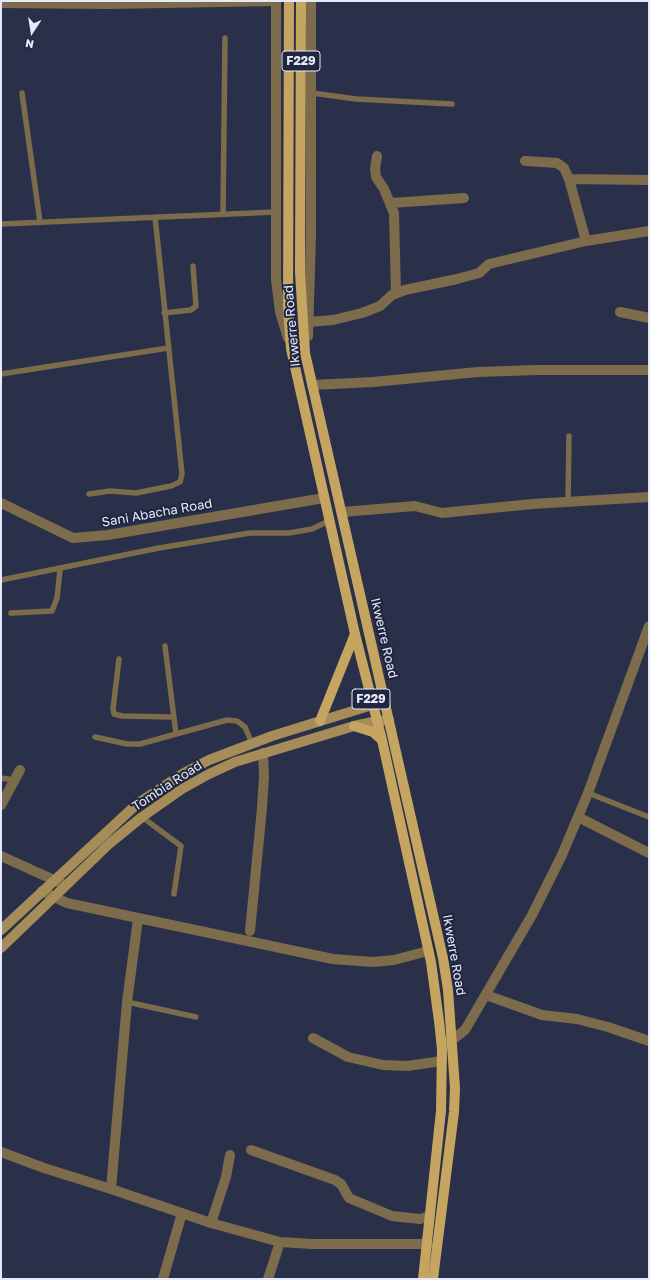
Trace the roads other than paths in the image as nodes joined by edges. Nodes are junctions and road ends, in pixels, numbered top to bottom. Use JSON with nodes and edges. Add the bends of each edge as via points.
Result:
{"nodes":[{"id":1,"x":276,"y":1,"type":"edge"},
{"id":2,"x":289,"y":1,"type":"edge"},
{"id":3,"x":300,"y":1,"type":"edge"},
{"id":4,"x":312,"y":1,"type":"edge"},
{"id":5,"x":1,"y":2,"type":"edge"},
{"id":6,"x":225,"y":38,"type":"dead end"},
{"id":7,"x":22,"y":93,"type":"dead end"},
{"id":8,"x":312,"y":93,"type":"junction"},
{"id":9,"x":452,"y":104,"type":"dead end"},
{"id":10,"x":377,"y":156,"type":"dead end"},
{"id":11,"x":525,"y":161,"type":"dead end"},
{"id":12,"x":569,"y":179,"type":"junction"},
{"id":13,"x":649,"y":180,"type":"edge"},
{"id":14,"x":464,"y":198,"type":"dead end"},
{"id":15,"x":391,"y":203,"type":"junction"},
{"id":16,"x":276,"y":212,"type":"junction"},
{"id":17,"x":223,"y":214,"type":"junction"},
{"id":18,"x":154,"y":217,"type":"junction"},
{"id":19,"x":40,"y":222,"type":"junction"},
{"id":20,"x":1,"y":224,"type":"edge"},
{"id":21,"x":649,"y":231,"type":"edge"},
{"id":22,"x":586,"y":241,"type":"junction"},
{"id":23,"x":193,"y":266,"type":"dead end"},
{"id":24,"x":396,"y":294,"type":"junction"},
{"id":25,"x":620,"y":312,"type":"dead end"},
{"id":26,"x":164,"y":313,"type":"junction"},
{"id":27,"x":649,"y":318,"type":"edge"},
{"id":28,"x":308,"y":322,"type":"junction"},
{"id":29,"x":168,"y":348,"type":"junction"},
{"id":30,"x":291,"y":349,"type":"junction"},
{"id":31,"x":649,"y":370,"type":"edge"},
{"id":32,"x":1,"y":374,"type":"edge"},
{"id":33,"x":311,"y":383,"type":"junction"},
{"id":34,"x":569,"y":436,"type":"dead end"},
{"id":35,"x":89,"y":494,"type":"dead end"},
{"id":36,"x":649,"y":497,"type":"edge"},
{"id":37,"x":324,"y":498,"type":"junction"},
{"id":38,"x":568,"y":502,"type":"junction"},
{"id":39,"x":1,"y":503,"type":"edge"},
{"id":40,"x":342,"y":512,"type":"junction"},
{"id":41,"x":330,"y":521,"type":"junction"},
{"id":42,"x":60,"y":570,"type":"junction"},
{"id":43,"x":1,"y":580,"type":"edge"},
{"id":44,"x":11,"y":612,"type":"dead end"},
{"id":45,"x":649,"y":626,"type":"edge"},
{"id":46,"x":355,"y":634,"type":"junction"},
{"id":47,"x":165,"y":646,"type":"dead end"},
{"id":48,"x":119,"y":659,"type":"dead end"},
{"id":49,"x":385,"y":701,"type":"junction"},
{"id":50,"x":372,"y":704,"type":"junction"},
{"id":51,"x":174,"y":717,"type":"junction"},
{"id":52,"x":389,"y":720,"type":"junction"},
{"id":53,"x":320,"y":721,"type":"junction"},
{"id":54,"x":377,"y":721,"type":"junction"},
{"id":55,"x":354,"y":726,"type":"junction"},
{"id":56,"x":176,"y":734,"type":"junction"},
{"id":57,"x":95,"y":737,"type":"dead end"},
{"id":58,"x":382,"y":740,"type":"junction"},
{"id":59,"x":252,"y":743,"type":"junction"},
{"id":60,"x":263,"y":753,"type":"junction"},
{"id":61,"x":20,"y":770,"type":"dead end"},
{"id":62,"x":1,"y":778,"type":"edge"},
{"id":63,"x":14,"y":780,"type":"junction"},
{"id":64,"x":588,"y":793,"type":"junction"},
{"id":65,"x":1,"y":805,"type":"edge"},
{"id":66,"x":142,"y":817,"type":"junction"},
{"id":67,"x":649,"y":817,"type":"edge"},
{"id":68,"x":578,"y":818,"type":"junction"},
{"id":69,"x":649,"y":853,"type":"edge"},
{"id":70,"x":1,"y":856,"type":"edge"},
{"id":71,"x":54,"y":880,"type":"junction"},
{"id":72,"x":65,"y":885,"type":"junction"},
{"id":73,"x":42,"y":891,"type":"junction"},
{"id":74,"x":174,"y":894,"type":"dead end"},
{"id":75,"x":54,"y":898,"type":"junction"},
{"id":76,"x":138,"y":918,"type":"junction"},
{"id":77,"x":1,"y":930,"type":"edge"},
{"id":78,"x":250,"y":931,"type":"dead end"},
{"id":79,"x":1,"y":948,"type":"edge"},
{"id":80,"x":428,"y":951,"type":"junction"},
{"id":81,"x":486,"y":995,"type":"junction"},
{"id":82,"x":127,"y":1002,"type":"junction"},
{"id":83,"x":196,"y":1017,"type":"dead end"},
{"id":84,"x":313,"y":1038,"type":"dead end"},
{"id":85,"x":452,"y":1040,"type":"junction"},
{"id":86,"x":441,"y":1041,"type":"junction"},
{"id":87,"x":649,"y":1041,"type":"edge"},
{"id":88,"x":442,"y":1061,"type":"junction"},
{"id":89,"x":250,"y":1150,"type":"dead end"},
{"id":90,"x":1,"y":1152,"type":"edge"},
{"id":91,"x":230,"y":1155,"type":"dead end"},
{"id":92,"x":111,"y":1189,"type":"junction"},
{"id":93,"x":182,"y":1213,"type":"junction"},
{"id":94,"x":430,"y":1216,"type":"junction"},
{"id":95,"x":211,"y":1223,"type":"junction"},
{"id":96,"x":280,"y":1242,"type":"junction"},
{"id":97,"x":428,"y":1244,"type":"junction"},
{"id":98,"x":163,"y":1279,"type":"edge"},
{"id":99,"x":268,"y":1279,"type":"edge"},
{"id":100,"x":423,"y":1279,"type":"edge"},
{"id":101,"x":433,"y":1279,"type":"edge"}],
"edges":[{"from":1,"to":5,"type":"street","via":[[109,4]]},
{"from":1,"to":16,"type":"street"},
{"from":2,"to":30,"type":"main road","name":"Ikwerre Road","number":"F229","via":[[288,300]]},
{"from":3,"to":33,"type":"main road","name":"Ikwerre Road","number":"F229","via":[[301,304]]},
{"from":4,"to":8,"type":"street"},
{"from":6,"to":17,"type":"lane"},
{"from":7,"to":19,"type":"lane"},
{"from":8,"to":9,"type":"lane","via":[[356,99]]},
{"from":8,"to":28,"type":"street","via":[[311,283]]},
{"from":10,"to":15,"type":"street","via":[[376,177]]},
{"from":11,"to":12,"type":"street","via":[[557,163],[564,168]]},
{"from":12,"to":13,"type":"street"},
{"from":12,"to":22,"type":"street"},
{"from":14,"to":15,"type":"street"},
{"from":15,"to":24,"type":"street","via":[[395,224]]},
{"from":16,"to":17,"type":"lane"},
{"from":16,"to":30,"type":"street","via":[[276,280],[280,312]]},
{"from":17,"to":18,"type":"lane"},
{"from":18,"to":19,"type":"lane"},
{"from":18,"to":26,"type":"lane"},
{"from":19,"to":20,"type":"lane"},
{"from":21,"to":22,"type":"street"},
{"from":22,"to":24,"type":"street","via":[[489,264],[479,273]]},
{"from":23,"to":26,"type":"lane","via":[[196,306],[191,310]]},
{"from":24,"to":28,"type":"street","via":[[380,306],[362,313],[333,320]]},
{"from":25,"to":27,"type":"street"},
{"from":26,"to":29,"type":"lane"},
{"from":28,"to":33,"type":"street"},
{"from":29,"to":32,"type":"lane"},
{"from":29,"to":35,"type":"lane","via":[[182,474],[180,482],[136,493],[110,491]]},
{"from":30,"to":37,"type":"main road","name":"Ikwerre Road","number":"F229"},
{"from":31,"to":33,"type":"street","via":[[478,372],[373,382]]},
{"from":33,"to":40,"type":"main road","name":"Ikwerre Road","number":"F229"},
{"from":34,"to":38,"type":"lane"},
{"from":36,"to":38,"type":"street"},
{"from":37,"to":39,"type":"street","name":"Sani Abacha Road","via":[[108,535],[73,538]]},
{"from":37,"to":41,"type":"main road","name":"Ikwerre Road","number":"F229"},
{"from":38,"to":40,"type":"street","via":[[442,513],[415,506]]},
{"from":40,"to":49,"type":"main road","name":"Ikwerre Road","number":"F229"},
{"from":41,"to":42,"type":"lane","via":[[312,529],[289,533],[243,534],[159,548]]},
{"from":41,"to":46,"type":"main road","name":"Ikwerre Road","number":"F229"},
{"from":42,"to":43,"type":"lane"},
{"from":42,"to":44,"type":"lane","via":[[57,598],[52,611]]},
{"from":45,"to":64,"type":"street"},
{"from":46,"to":50,"type":"main road","name":"Ikwerre Road","number":"F229"},
{"from":46,"to":53,"type":"main road"},
{"from":47,"to":51,"type":"lane"},
{"from":48,"to":51,"type":"lane","via":[[112,709],[114,714]]},
{"from":49,"to":50,"type":"main road","name":"Tombia Road"},
{"from":49,"to":52,"type":"main road","name":"Ikwerre Road","number":"F229"},
{"from":50,"to":53,"type":"main road","name":"Tombia Road"},
{"from":50,"to":54,"type":"main road","name":"Ikwerre Road","number":"F229"},
{"from":51,"to":56,"type":"lane"},
{"from":52,"to":54,"type":"main road","name":"Tombia Road"},
{"from":52,"to":85,"type":"main road","name":"Ikwerre Road","number":"F229","via":[[443,958]]},
{"from":53,"to":59,"type":"main road","name":"Tombia Road"},
{"from":54,"to":55,"type":"main road","name":"Tombia Road"},
{"from":54,"to":58,"type":"main road","name":"Ikwerre Road","number":"F229"},
{"from":55,"to":58,"type":"main road","via":[[373,732]]},
{"from":55,"to":60,"type":"main road","name":"Tombia Road"},
{"from":56,"to":57,"type":"lane","via":[[135,745]]},
{"from":56,"to":59,"type":"lane","via":[[232,720],[245,727]]},
{"from":58,"to":80,"type":"main road","name":"Ikwerre Road","number":"F229"},
{"from":59,"to":71,"type":"main road","name":"Tombia Road","via":[[184,773],[137,804]]},
{"from":60,"to":66,"type":"main road","name":"Tombia Road","via":[[234,762],[209,774]]},
{"from":60,"to":78,"type":"street","via":[[262,808]]},
{"from":61,"to":63,"type":"street"},
{"from":62,"to":63,"type":"lane"},
{"from":63,"to":65,"type":"street"},
{"from":64,"to":67,"type":"lane"},
{"from":64,"to":68,"type":"street"},
{"from":66,"to":72,"type":"main road","name":"Tombia Road"},
{"from":66,"to":74,"type":"lane","via":[[181,846]]},
{"from":68,"to":69,"type":"street"},
{"from":68,"to":81,"type":"street","via":[[532,915]]},
{"from":70,"to":71,"type":"street"},
{"from":71,"to":72,"type":"street"},
{"from":71,"to":73,"type":"main road","name":"Tombia Road"},
{"from":72,"to":75,"type":"main road","name":"Tombia Road"},
{"from":73,"to":75,"type":"street"},
{"from":73,"to":77,"type":"main road","name":"Tombia Road"},
{"from":75,"to":76,"type":"street"},
{"from":75,"to":79,"type":"main road","name":"Tombia Road"},
{"from":76,"to":80,"type":"street","via":[[352,962],[394,960]]},
{"from":76,"to":82,"type":"street"},
{"from":80,"to":86,"type":"main road","name":"Ikwerre Road","number":"F229"},
{"from":81,"to":85,"type":"street","via":[[465,1030]]},
{"from":81,"to":87,"type":"street","via":[[542,1015],[577,1019]]},
{"from":82,"to":83,"type":"lane"},
{"from":82,"to":92,"type":"street"},
{"from":84,"to":88,"type":"street","via":[[348,1057],[383,1066],[407,1066]]},
{"from":85,"to":86,"type":"street"},
{"from":85,"to":101,"type":"main road","name":"Ikwerre Road","number":"F229","via":[[454,1112]]},
{"from":86,"to":88,"type":"main road","name":"Ikwerre Road","number":"F229"},
{"from":88,"to":94,"type":"main road","name":"Ikwerre Road","number":"F229","via":[[442,1111]]},
{"from":89,"to":94,"type":"street","via":[[330,1178],[341,1184],[350,1198],[392,1216],[420,1219]]},
{"from":90,"to":92,"type":"street"},
{"from":91,"to":95,"type":"street","via":[[226,1177]]},
{"from":92,"to":93,"type":"street"},
{"from":93,"to":95,"type":"street"},
{"from":93,"to":98,"type":"street"},
{"from":94,"to":97,"type":"main road","name":"Ikwerre Road","number":"F229"},
{"from":95,"to":96,"type":"street"},
{"from":96,"to":97,"type":"street"},
{"from":96,"to":99,"type":"street"},
{"from":97,"to":100,"type":"main road","name":"Ikwerre Road","number":"F229"}]}
